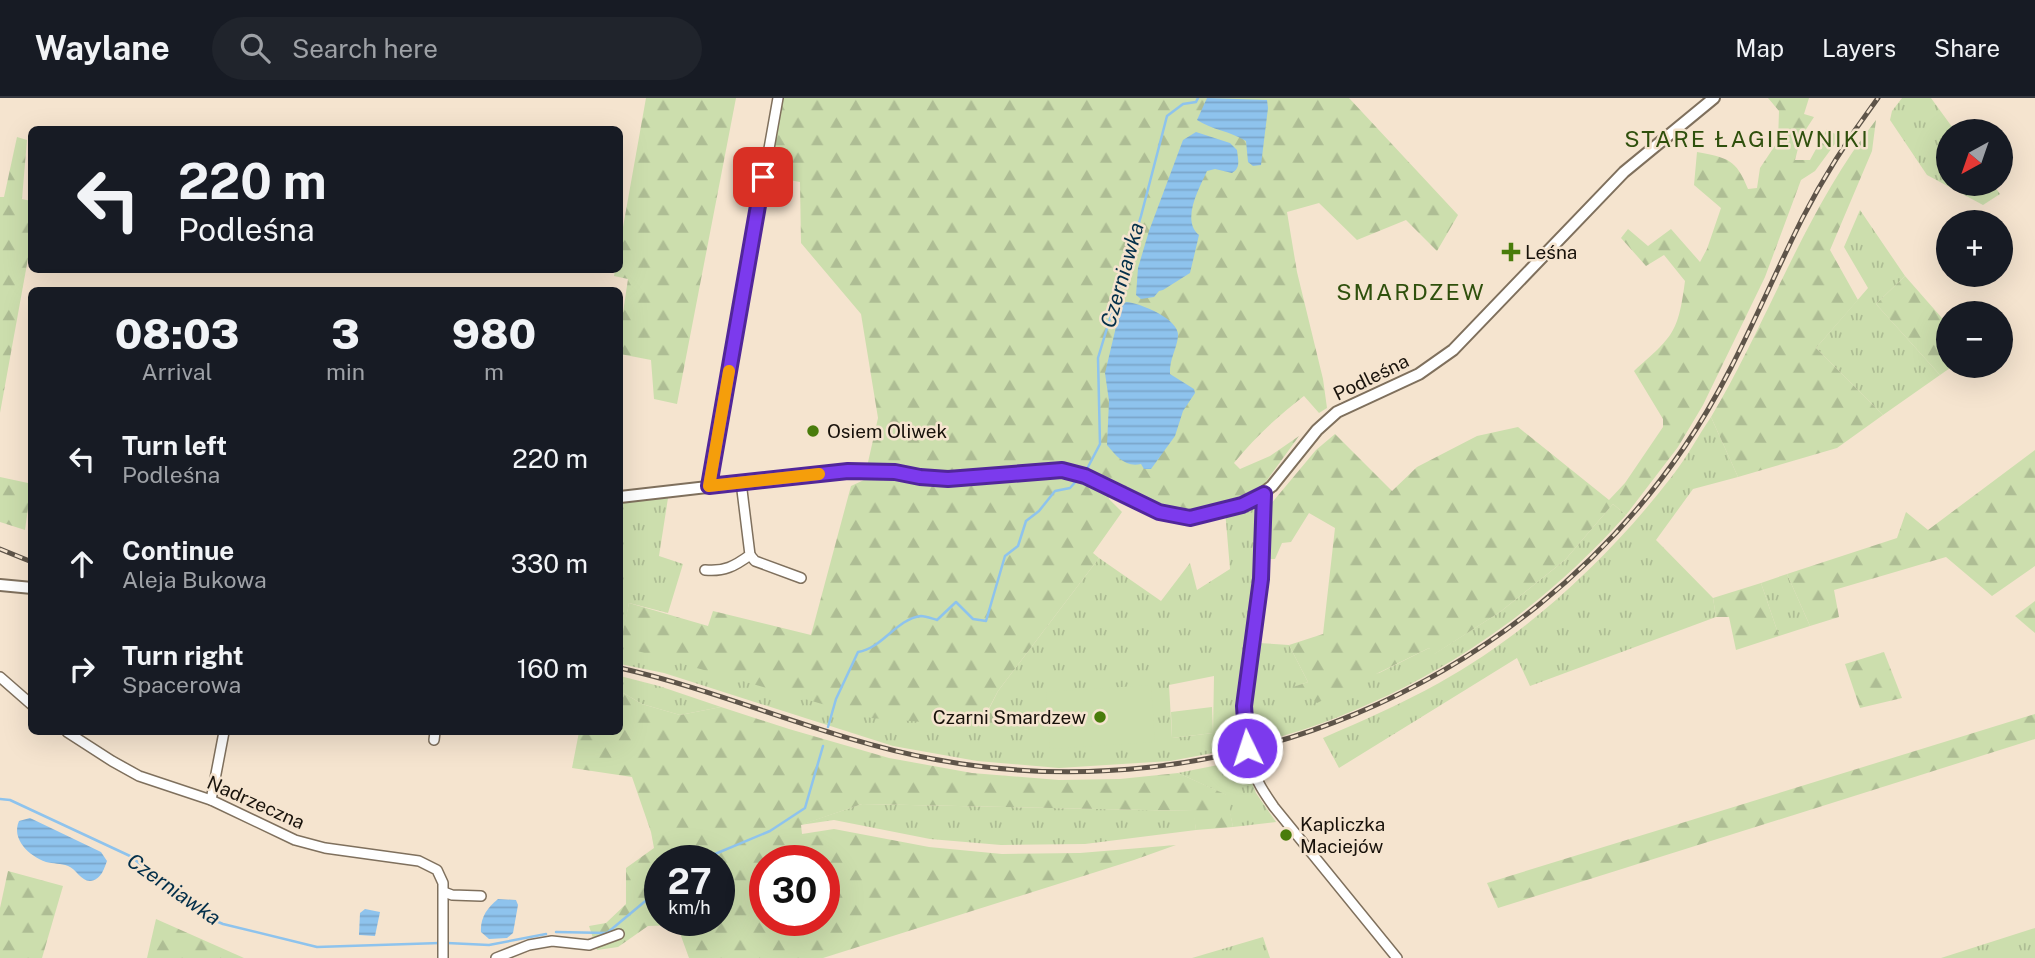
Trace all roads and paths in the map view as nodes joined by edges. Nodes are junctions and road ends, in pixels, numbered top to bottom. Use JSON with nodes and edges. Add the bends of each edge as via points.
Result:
{"nodes":[{"id":1,"x":778,"y":98,"type":"edge"},
{"id":2,"x":1714,"y":98,"type":"edge"},
{"id":3,"x":741,"y":482,"type":"junction"},
{"id":4,"x":709,"y":486,"type":"junction"},
{"id":5,"x":1264,"y":494,"type":"junction"},
{"id":6,"x":623,"y":497,"type":"edge"},
{"id":7,"x":1251,"y":502,"type":"junction"},
{"id":8,"x":1264,"y":522,"type":"junction"},
{"id":9,"x":750,"y":555,"type":"junction"},
{"id":10,"x":705,"y":569,"type":"dead end"},
{"id":11,"x":801,"y":578,"type":"dead end"},
{"id":12,"x":0,"y":585,"type":"edge"},
{"id":13,"x":28,"y":588,"type":"edge"},
{"id":14,"x":0,"y":677,"type":"edge"},
{"id":15,"x":28,"y":702,"type":"edge"},
{"id":16,"x":72,"y":735,"type":"edge"},
{"id":17,"x":223,"y":735,"type":"edge"},
{"id":18,"x":211,"y":800,"type":"junction"},
{"id":19,"x":444,"y":892,"type":"junction"},
{"id":20,"x":481,"y":896,"type":"dead end"},
{"id":21,"x":619,"y":934,"type":"dead end"},
{"id":22,"x":443,"y":958,"type":"edge"},
{"id":23,"x":496,"y":958,"type":"edge"},
{"id":24,"x":1397,"y":958,"type":"edge"}],
"edges":[{"from":1,"to":4,"type":"street"},
{"from":2,"to":5,"type":"street","name":"Podleśna","via":[[1624,172],[1453,350],[1419,374],[1337,412]]},
{"from":3,"to":4,"type":"street","name":"Podleśna"},
{"from":3,"to":7,"type":"street","name":"Podleśna","via":[[838,471],[948,479],[1062,470],[1085,476],[1159,512],[1183,517]]},
{"from":3,"to":9,"type":"street"},
{"from":4,"to":6,"type":"street","name":"Podleśna"},
{"from":5,"to":7,"type":"street","name":"Podleśna"},
{"from":5,"to":8,"type":"street"},
{"from":7,"to":8,"type":"street"},
{"from":8,"to":24,"type":"street","via":[[1244,706],[1247,751],[1257,780],[1274,807]]},
{"from":9,"to":10,"type":"street","via":[[729,569]]},
{"from":9,"to":11,"type":"street"},
{"from":12,"to":13,"type":"street"},
{"from":14,"to":15,"type":"street"},
{"from":16,"to":18,"type":"street","name":"Nadrzeczna","via":[[139,776]]},
{"from":17,"to":18,"type":"street"},
{"from":18,"to":19,"type":"street","name":"Nadrzeczna","via":[[295,840],[419,861],[440,875]]},
{"from":19,"to":20,"type":"street"},
{"from":19,"to":22,"type":"street"},
{"from":21,"to":23,"type":"street","via":[[589,945],[552,941],[529,945]]}]}
